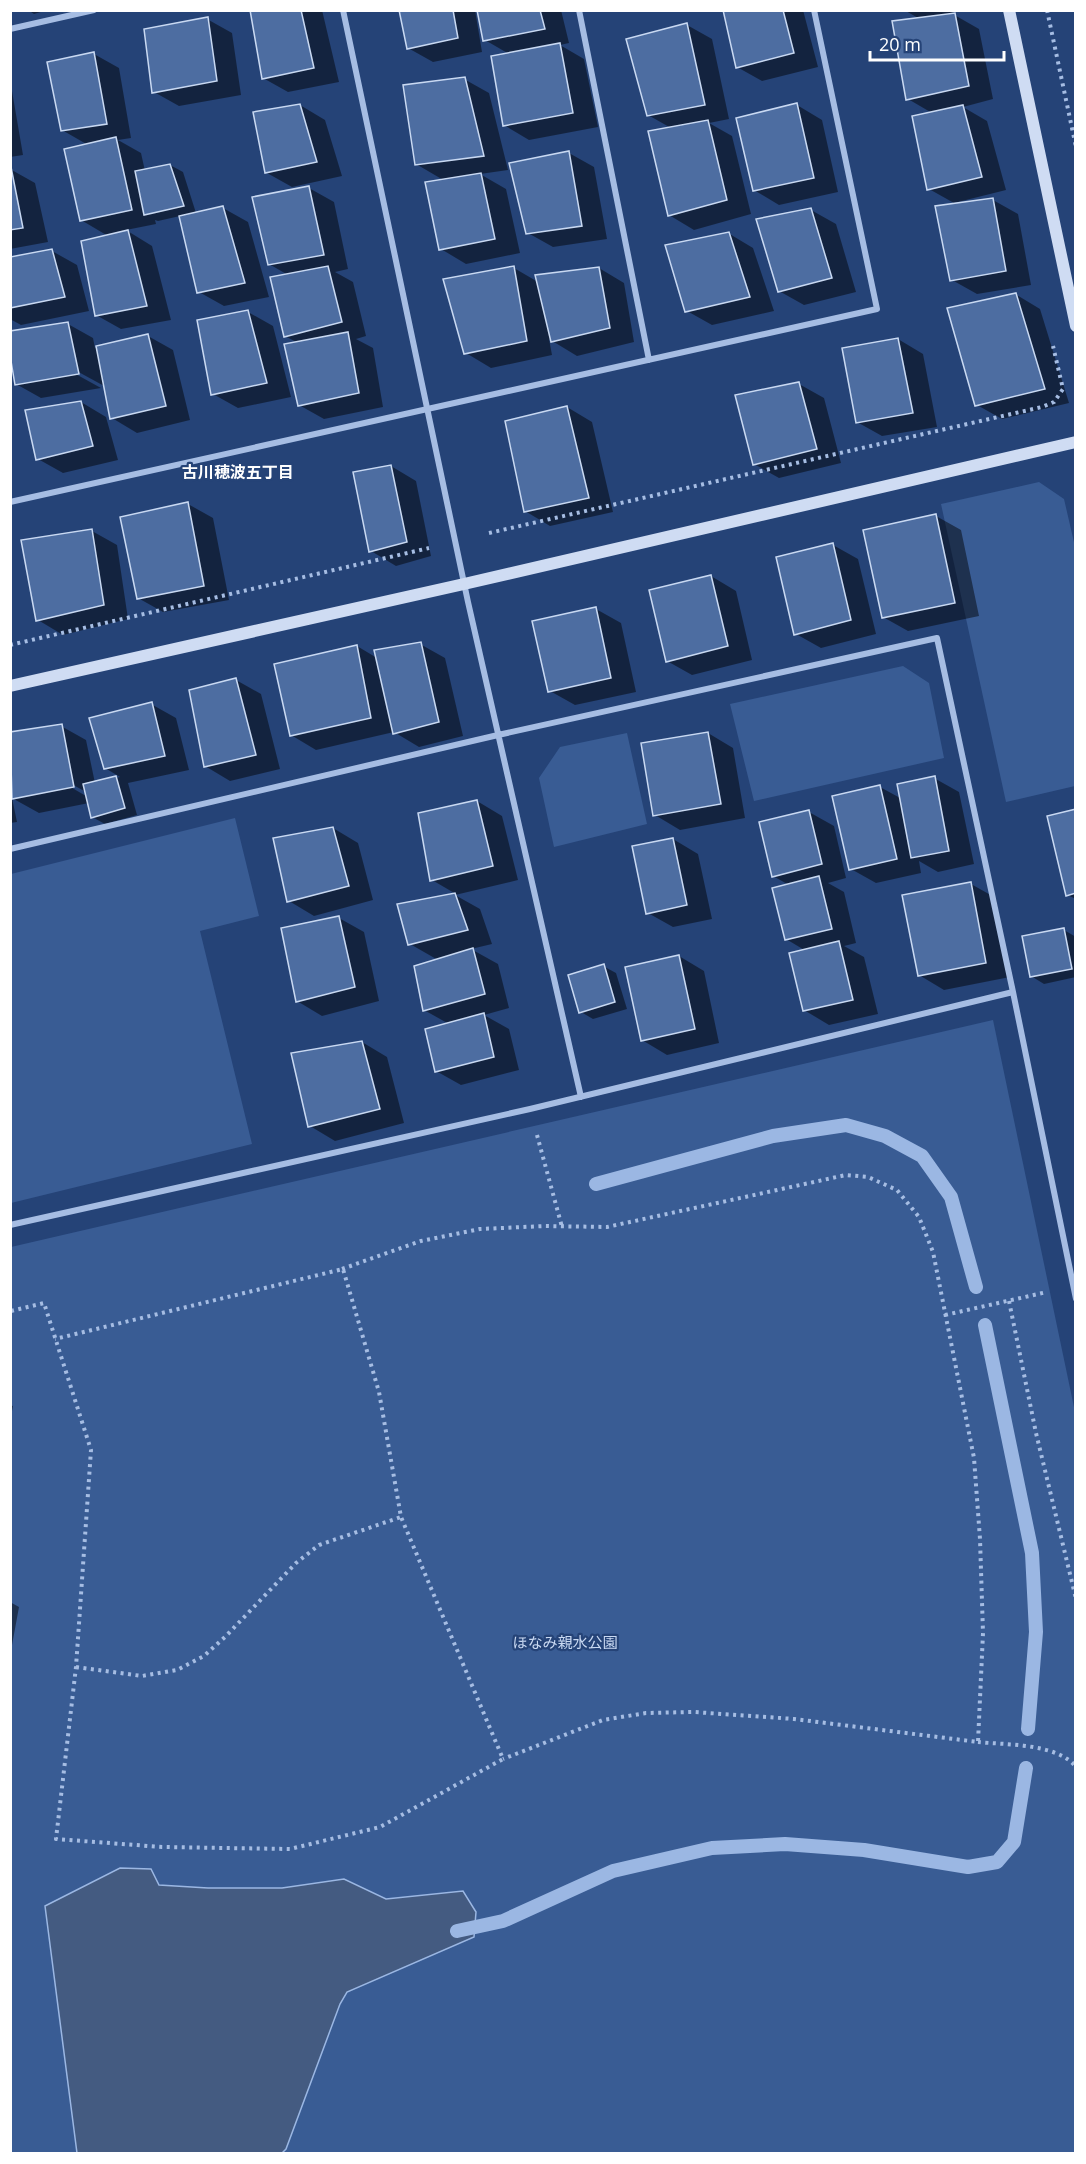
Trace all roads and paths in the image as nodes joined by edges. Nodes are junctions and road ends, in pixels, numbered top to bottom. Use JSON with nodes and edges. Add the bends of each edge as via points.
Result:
{"nodes":[{"id":1,"x":94,"y":10,"type":"edge"},
{"id":2,"x":343,"y":10,"type":"edge"},
{"id":3,"x":579,"y":10,"type":"edge"},
{"id":4,"x":814,"y":10,"type":"edge"},
{"id":5,"x":1009,"y":10,"type":"edge"},
{"id":6,"x":1047,"y":10,"type":"edge"},
{"id":7,"x":10,"y":29,"type":"edge"},
{"id":8,"x":1076,"y":147,"type":"edge"},
{"id":9,"x":1076,"y":326,"type":"edge"},
{"id":10,"x":1051,"y":337,"type":"dead end"},
{"id":11,"x":649,"y":360,"type":"junction"},
{"id":12,"x":427,"y":409,"type":"junction"},
{"id":13,"x":1076,"y":442,"type":"edge"},
{"id":14,"x":10,"y":502,"type":"edge"},
{"id":15,"x":489,"y":533,"type":"dead end"},
{"id":16,"x":435,"y":546,"type":"dead end"},
{"id":17,"x":464,"y":584,"type":"junction"},
{"id":18,"x":10,"y":645,"type":"edge"},
{"id":19,"x":10,"y":686,"type":"edge"},
{"id":20,"x":498,"y":735,"type":"junction"},
{"id":21,"x":10,"y":849,"type":"edge"},
{"id":22,"x":1013,"y":992,"type":"junction"},
{"id":23,"x":581,"y":1097,"type":"junction"},
{"id":24,"x":530,"y":1109,"type":"junction"},
{"id":25,"x":10,"y":1225,"type":"edge"},
{"id":26,"x":561,"y":1227,"type":"junction"},
{"id":27,"x":332,"y":1272,"type":"junction"},
{"id":28,"x":1073,"y":1286,"type":"junction"},
{"id":29,"x":1076,"y":1299,"type":"edge"},
{"id":30,"x":1009,"y":1301,"type":"junction"},
{"id":31,"x":11,"y":1311,"type":"edge"},
{"id":32,"x":945,"y":1315,"type":"junction"},
{"id":33,"x":55,"y":1339,"type":"junction"},
{"id":34,"x":401,"y":1516,"type":"junction"},
{"id":35,"x":1076,"y":1599,"type":"edge"},
{"id":36,"x":76,"y":1667,"type":"junction"},
{"id":37,"x":978,"y":1742,"type":"junction"},
{"id":38,"x":504,"y":1759,"type":"junction"},
{"id":39,"x":1076,"y":1767,"type":"edge"}],
"edges":[{"from":1,"to":7,"type":"street"},
{"from":2,"to":12,"type":"street"},
{"from":3,"to":11,"type":"street"},
{"from":4,"to":11,"type":"street","via":[[877,309]]},
{"from":5,"to":9,"type":"street"},
{"from":6,"to":8,"type":"path"},
{"from":10,"to":15,"type":"path","via":[[1063,389],[1054,402],[1042,407]]},
{"from":11,"to":12,"type":"street"},
{"from":12,"to":14,"type":"street"},
{"from":12,"to":17,"type":"street"},
{"from":13,"to":17,"type":"street"},
{"from":16,"to":18,"type":"path"},
{"from":17,"to":19,"type":"street"},
{"from":17,"to":20,"type":"street"},
{"from":20,"to":21,"type":"street"},
{"from":20,"to":22,"type":"street","via":[[938,638]]},
{"from":20,"to":23,"type":"street"},
{"from":22,"to":23,"type":"street"},
{"from":22,"to":28,"type":"street"},
{"from":23,"to":24,"type":"street"},
{"from":24,"to":25,"type":"street"},
{"from":24,"to":26,"type":"path"},
{"from":26,"to":27,"type":"path","via":[[480,1229],[421,1241]]},
{"from":26,"to":32,"type":"path","via":[[607,1227],[846,1175],[868,1177],[897,1190],[919,1216],[933,1252]]},
{"from":27,"to":33,"type":"path"},
{"from":27,"to":34,"type":"path","via":[[343,1269],[380,1392]]},
{"from":28,"to":29,"type":"street"},
{"from":28,"to":30,"type":"path"},
{"from":30,"to":32,"type":"path"},
{"from":30,"to":35,"type":"path"},
{"from":31,"to":33,"type":"path","via":[[44,1303]]},
{"from":32,"to":37,"type":"path","via":[[974,1458],[983,1633]]},
{"from":33,"to":36,"type":"path","via":[[91,1450]]},
{"from":34,"to":36,"type":"path","via":[[319,1545],[296,1563],[204,1656],[177,1670],[142,1677]]},
{"from":34,"to":38,"type":"path"},
{"from":36,"to":38,"type":"path","via":[[56,1839],[162,1847],[290,1849],[380,1827]]},
{"from":37,"to":38,"type":"path","via":[[794,1719],[646,1713],[603,1720]]},
{"from":37,"to":39,"type":"path","via":[[1052,1751]]}]}
